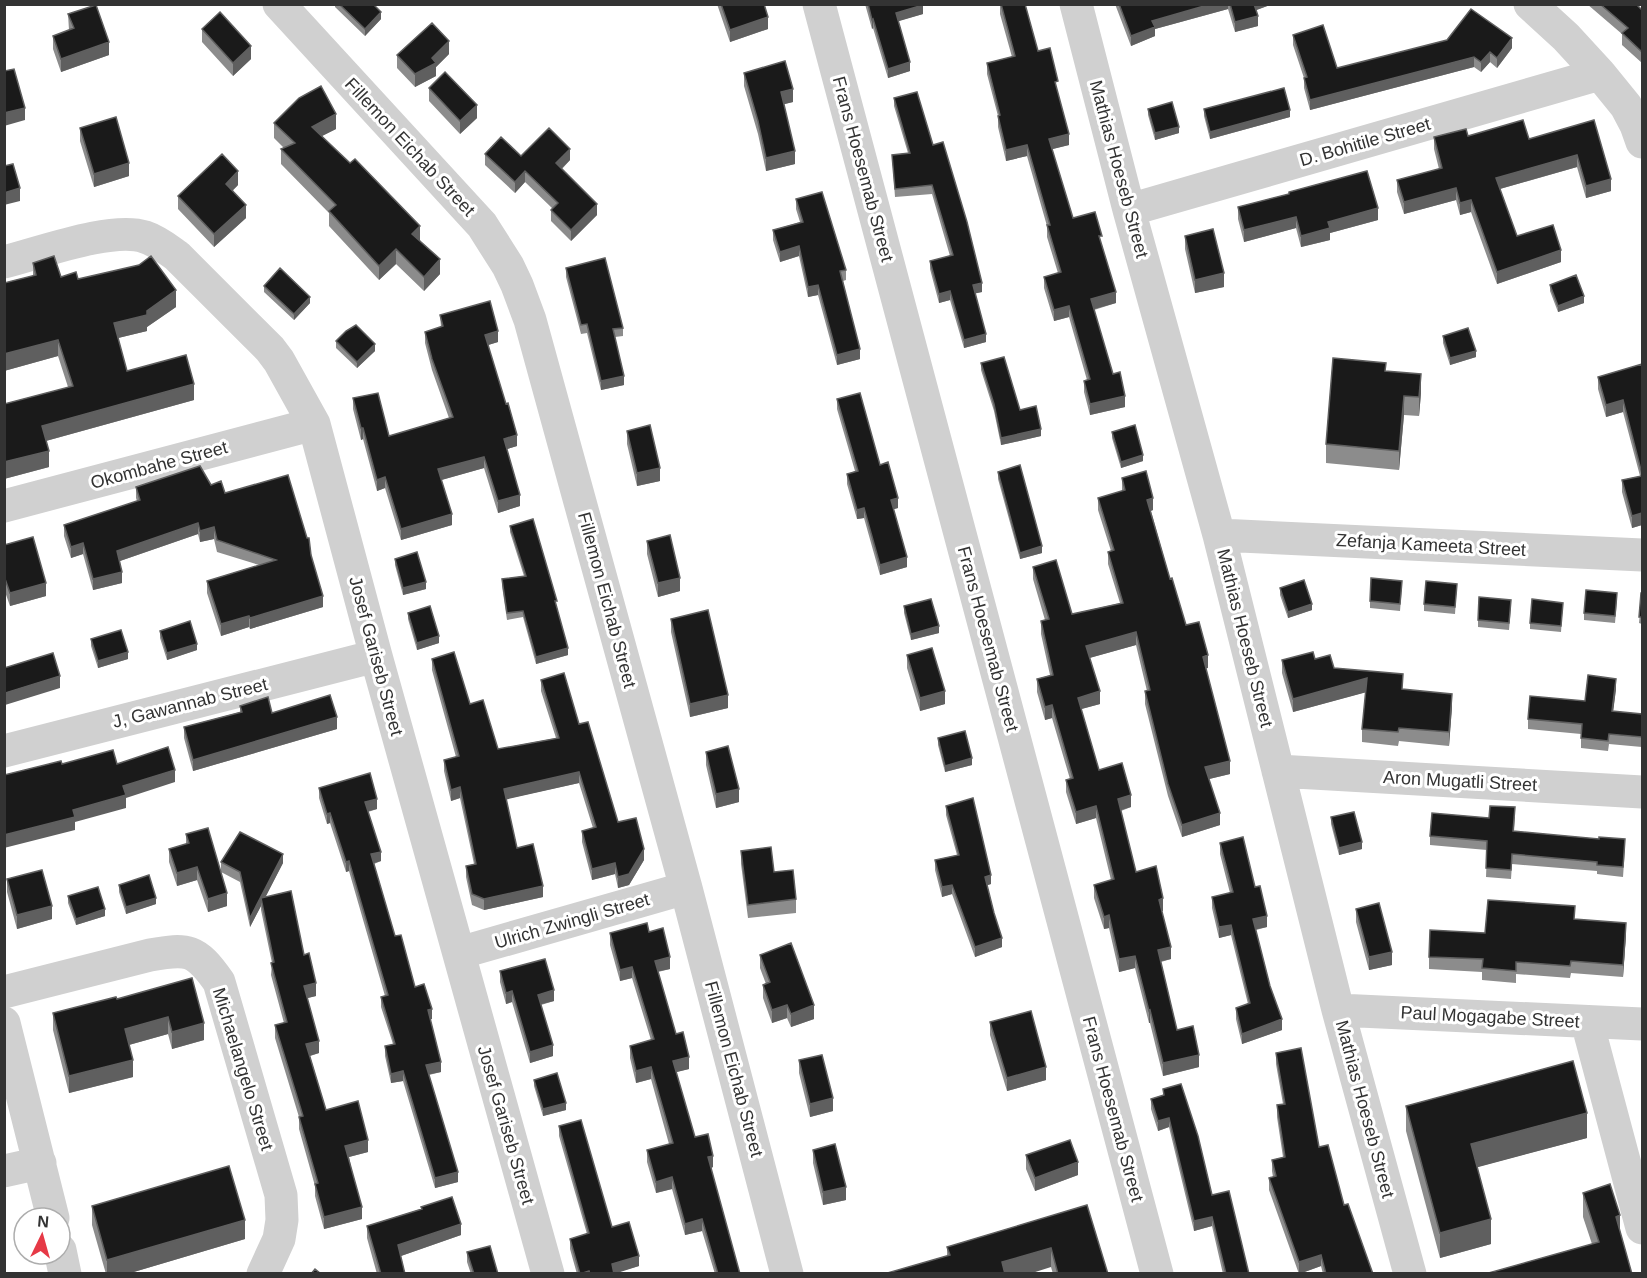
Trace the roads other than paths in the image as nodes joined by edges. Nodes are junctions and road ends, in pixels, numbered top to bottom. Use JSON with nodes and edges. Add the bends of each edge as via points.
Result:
{"nodes":[{"id":1,"x":279,"y":4,"type":"edge"},
{"id":2,"x":819,"y":4,"type":"edge"},
{"id":3,"x":1076,"y":4,"type":"edge"},
{"id":4,"x":1530,"y":4,"type":"edge"},
{"id":5,"x":1600,"y":74,"type":"junction"},
{"id":6,"x":1642,"y":142,"type":"edge"},
{"id":7,"x":1129,"y":210,"type":"junction"},
{"id":8,"x":4,"y":262,"type":"edge"},
{"id":9,"x":314,"y":424,"type":"junction"},
{"id":10,"x":4,"y":506,"type":"edge"},
{"id":11,"x":1219,"y":535,"type":"junction"},
{"id":12,"x":1642,"y":555,"type":"edge"},
{"id":13,"x":376,"y":656,"type":"junction"},
{"id":14,"x":4,"y":751,"type":"edge"},
{"id":15,"x":1278,"y":771,"type":"junction"},
{"id":16,"x":1642,"y":792,"type":"edge"},
{"id":17,"x":686,"y":888,"type":"junction"},
{"id":18,"x":459,"y":953,"type":"junction"},
{"id":19,"x":4,"y":992,"type":"edge"},
{"id":20,"x":1338,"y":1010,"type":"junction"},
{"id":21,"x":1587,"y":1022,"type":"junction"},
{"id":22,"x":4,"y":1023,"type":"edge"},
{"id":23,"x":1642,"y":1024,"type":"edge"},
{"id":24,"x":40,"y":1163,"type":"junction"},
{"id":25,"x":4,"y":1171,"type":"edge"},
{"id":26,"x":50,"y":1206,"type":"edge"},
{"id":27,"x":1642,"y":1228,"type":"edge"},
{"id":28,"x":263,"y":1274,"type":"edge"},
{"id":29,"x":548,"y":1274,"type":"edge"},
{"id":30,"x":787,"y":1274,"type":"edge"},
{"id":31,"x":1157,"y":1274,"type":"edge"},
{"id":32,"x":1410,"y":1274,"type":"edge"}],
"edges":[{"from":1,"to":17,"type":"street","name":"Fillemon Eichab Street","via":[[482,225],[517,285],[530,320]]},
{"from":2,"to":31,"type":"street","name":"Frans Hoesemab Street"},
{"from":3,"to":7,"type":"street","name":"Mathias Hoeseb Street"},
{"from":4,"to":5,"type":"street"},
{"from":5,"to":6,"type":"street","via":[[1626,106]]},
{"from":5,"to":7,"type":"street","name":"D. Bohitile Street"},
{"from":7,"to":11,"type":"street","name":"Mathias Hoeseb Street"},
{"from":8,"to":9,"type":"street","name":"Josef Gariseb Street","via":[[97,237],[123,234],[144,237],[164,246],[270,349]]},
{"from":9,"to":10,"type":"street","name":"Okombahe Street"},
{"from":9,"to":13,"type":"street","name":"Josef Gariseb Street"},
{"from":11,"to":12,"type":"street","name":"Zefanja Kameeta Street"},
{"from":11,"to":15,"type":"street","name":"Mathias Hoeseb Street"},
{"from":13,"to":14,"type":"street","name":"J, Gawannab Street"},
{"from":13,"to":18,"type":"street","name":"Josef Gariseb Street"},
{"from":15,"to":16,"type":"street","name":"Aron Mugatli Street"},
{"from":15,"to":20,"type":"street","name":"Mathias Hoeseb Street"},
{"from":17,"to":18,"type":"street","name":"Ulrich Zwingli Street"},
{"from":17,"to":30,"type":"street","name":"Fillemon Eichab Street"},
{"from":18,"to":29,"type":"street","name":"Josef Gariseb Street"},
{"from":19,"to":28,"type":"street","name":"Michaelangelo Street","via":[[171,951],[185,951],[207,965],[219,982],[281,1195],[279,1239]]},
{"from":20,"to":21,"type":"street","name":"Paul Mogagabe Street"},
{"from":20,"to":32,"type":"street","name":"Mathias Hoeseb Street"},
{"from":21,"to":23,"type":"street","name":"Paul Mogagabe Street"},
{"from":21,"to":27,"type":"street"},
{"from":22,"to":24,"type":"street"},
{"from":24,"to":25,"type":"street"},
{"from":24,"to":26,"type":"street"}]}
